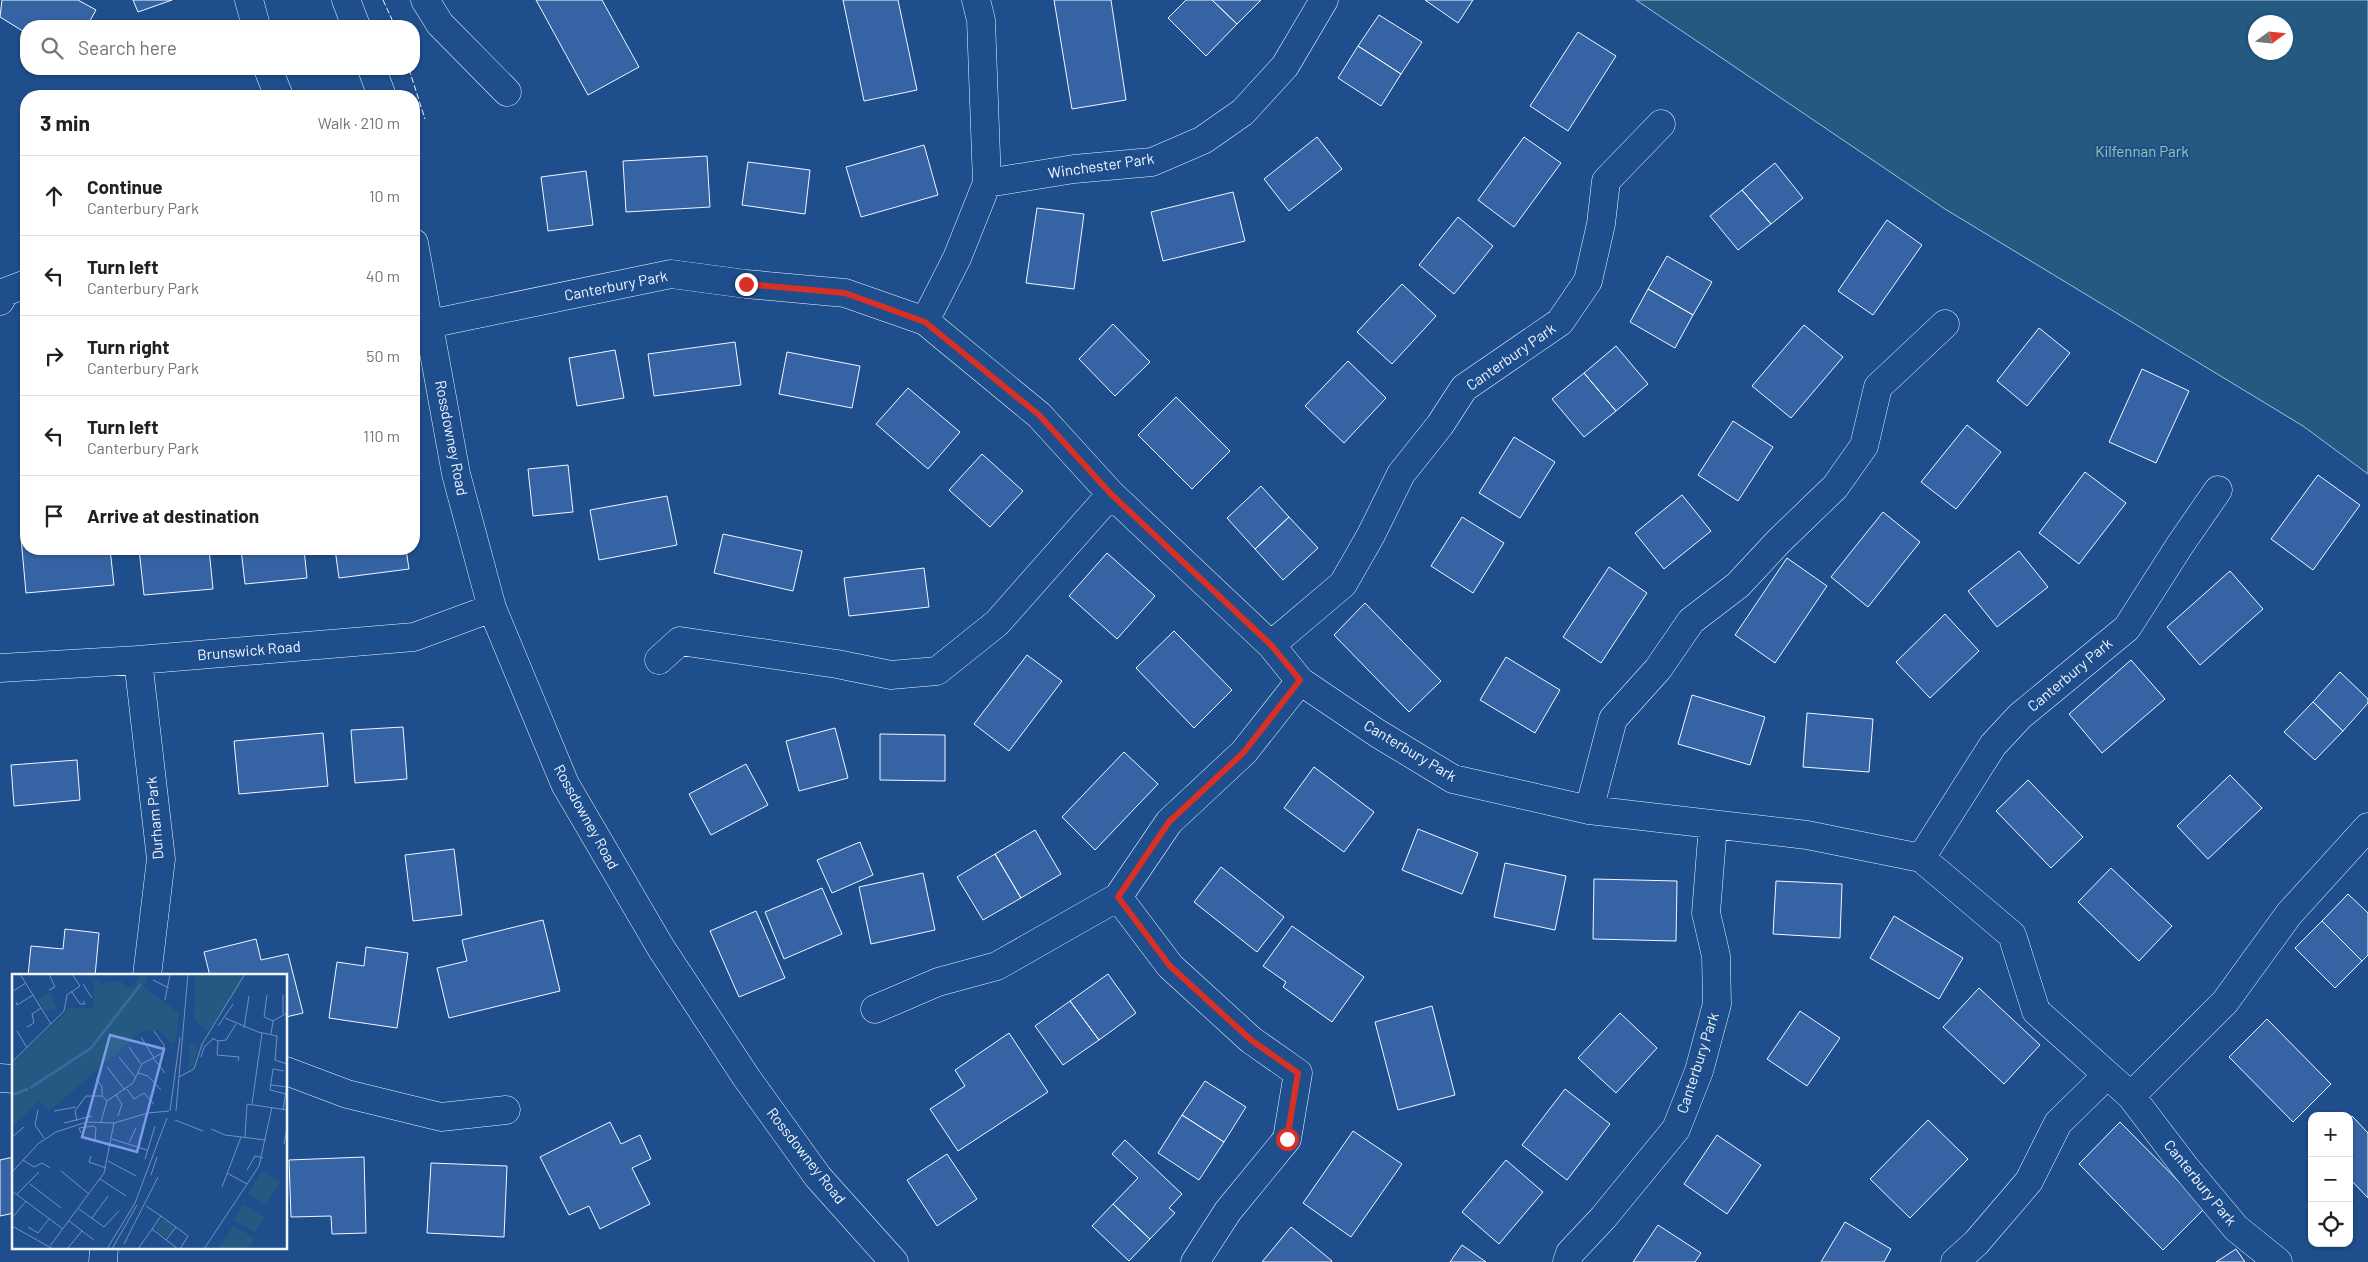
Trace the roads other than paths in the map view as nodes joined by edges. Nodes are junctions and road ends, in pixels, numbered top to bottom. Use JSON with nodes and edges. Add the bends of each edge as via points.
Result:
{"nodes":[{"id":1,"x":248,"y":0,"type":"edge"},
{"id":2,"x":346,"y":0,"type":"edge"},
{"id":3,"x":425,"y":0,"type":"edge"},
{"id":4,"x":976,"y":0,"type":"edge"},
{"id":5,"x":1324,"y":0,"type":"edge"},
{"id":6,"x":254,"y":20,"type":"edge"},
{"id":7,"x":354,"y":20,"type":"edge"},
{"id":8,"x":270,"y":75,"type":"edge"},
{"id":9,"x":374,"y":75,"type":"edge"},
{"id":10,"x":277,"y":90,"type":"edge"},
{"id":11,"x":380,"y":90,"type":"edge"},
{"id":12,"x":507,"y":92,"type":"dead end"},
{"id":13,"x":1661,"y":124,"type":"dead end"},
{"id":14,"x":987,"y":183,"type":"junction"},
{"id":15,"x":420,"y":275,"type":"edge"},
{"id":16,"x":20,"y":286,"type":"edge"},
{"id":17,"x":0,"y":301,"type":"edge"},
{"id":18,"x":925,"y":322,"type":"junction"},
{"id":19,"x":429,"y":324,"type":"junction"},
{"id":20,"x":1945,"y":324,"type":"dead end"},
{"id":21,"x":2218,"y":490,"type":"dead end"},
{"id":22,"x":1111,"y":494,"type":"junction"},
{"id":23,"x":492,"y":608,"type":"junction"},
{"id":24,"x":1271,"y":645,"type":"junction"},
{"id":25,"x":138,"y":660,"type":"junction"},
{"id":26,"x":659,"y":660,"type":"dead end"},
{"id":27,"x":0,"y":668,"type":"edge"},
{"id":28,"x":1300,"y":680,"type":"junction"},
{"id":29,"x":1589,"y":810,"type":"junction"},
{"id":30,"x":1713,"y":825,"type":"junction"},
{"id":31,"x":2368,"y":827,"type":"edge"},
{"id":32,"x":1921,"y":858,"type":"junction"},
{"id":33,"x":1118,"y":897,"type":"junction"},
{"id":34,"x":147,"y":974,"type":"edge"},
{"id":35,"x":875,"y":1009,"type":"dead end"},
{"id":36,"x":288,"y":1072,"type":"edge"},
{"id":37,"x":2107,"y":1074,"type":"junction"},
{"id":38,"x":2131,"y":1096,"type":"junction"},
{"id":39,"x":506,"y":1110,"type":"dead end"},
{"id":40,"x":894,"y":1262,"type":"edge"},
{"id":41,"x":1196,"y":1262,"type":"edge"},
{"id":42,"x":1567,"y":1262,"type":"edge"},
{"id":43,"x":1955,"y":1262,"type":"edge"},
{"id":44,"x":2278,"y":1262,"type":"edge"}],
"edges":[{"from":1,"to":6,"type":"street"},
{"from":2,"to":7,"type":"street"},
{"from":3,"to":12,"type":"street","via":[[440,24]]},
{"from":4,"to":14,"type":"street","via":[[981,20]]},
{"from":5,"to":14,"type":"street","name":"Winchester Park","via":[[1285,66],[1243,112],[1203,140],[1152,162],[1074,169]]},
{"from":8,"to":10,"type":"street"},
{"from":9,"to":11,"type":"street"},
{"from":13,"to":24,"type":"street","name":"Canterbury Park","via":[[1606,180],[1601,224],[1588,281],[1560,322],[1464,388],[1440,425],[1401,474],[1343,584]]},
{"from":14,"to":18,"type":"street","via":[[957,258]]},
{"from":15,"to":19,"type":"street","name":"Rossdowney Road"},
{"from":16,"to":17,"type":"street","via":[[5,292]]},
{"from":18,"to":19,"type":"street","name":"Canterbury Park","via":[[845,293],[670,274]]},
{"from":18,"to":22,"type":"street","name":"Canterbury Park","via":[[1039,415]]},
{"from":19,"to":23,"type":"street","name":"Rossdowney Road","via":[[456,474]]},
{"from":20,"to":29,"type":"street","via":[[1878,387],[1864,446],[1835,487],[1738,585],[1691,620],[1658,669],[1613,719]]},
{"from":21,"to":32,"type":"street","name":"Canterbury Park","via":[[2127,628],[2020,716],[1992,745]]},
{"from":22,"to":24,"type":"street","name":"Canterbury Park"},
{"from":22,"to":26,"type":"street","via":[[997,623],[937,671],[891,675],[680,641]]},
{"from":23,"to":25,"type":"street","name":"Brunswick Road","via":[[414,637]]},
{"from":23,"to":40,"type":"street","name":"Rossdowney Road","via":[[565,784],[661,948],[746,1077],[818,1177]]},
{"from":24,"to":28,"type":"street","name":"Canterbury Park"},
{"from":25,"to":27,"type":"street","name":"Brunswick Road"},
{"from":25,"to":34,"type":"street","name":"Durham Park","via":[[161,859]]},
{"from":28,"to":29,"type":"street","name":"Canterbury Park","via":[[1377,733],[1453,779]]},
{"from":28,"to":33,"type":"street","via":[[1244,752],[1169,822]]},
{"from":29,"to":30,"type":"street","name":"Canterbury Park"},
{"from":30,"to":32,"type":"street","name":"Canterbury Park","via":[[1807,835]]},
{"from":30,"to":42,"type":"street","name":"Canterbury Park","via":[[1706,914],[1716,956],[1717,1004],[1699,1070],[1676,1129],[1570,1253]]},
{"from":31,"to":38,"type":"street","via":[[2289,914],[2226,1002]]},
{"from":32,"to":37,"type":"street","name":"Canterbury Park","via":[[2012,935],[2036,1011]]},
{"from":33,"to":35,"type":"street","via":[[997,966],[938,982]]},
{"from":33,"to":41,"type":"street","via":[[1170,966],[1251,1040],[1298,1073],[1287,1139],[1228,1211]]},
{"from":36,"to":39,"type":"street","via":[[347,1094],[442,1117]]},
{"from":37,"to":38,"type":"street","name":"Canterbury Park"},
{"from":37,"to":43,"type":"street","via":[[2058,1123],[2029,1181],[1976,1243]]},
{"from":38,"to":44,"type":"street","name":"Canterbury Park","via":[[2236,1228]]}]}
